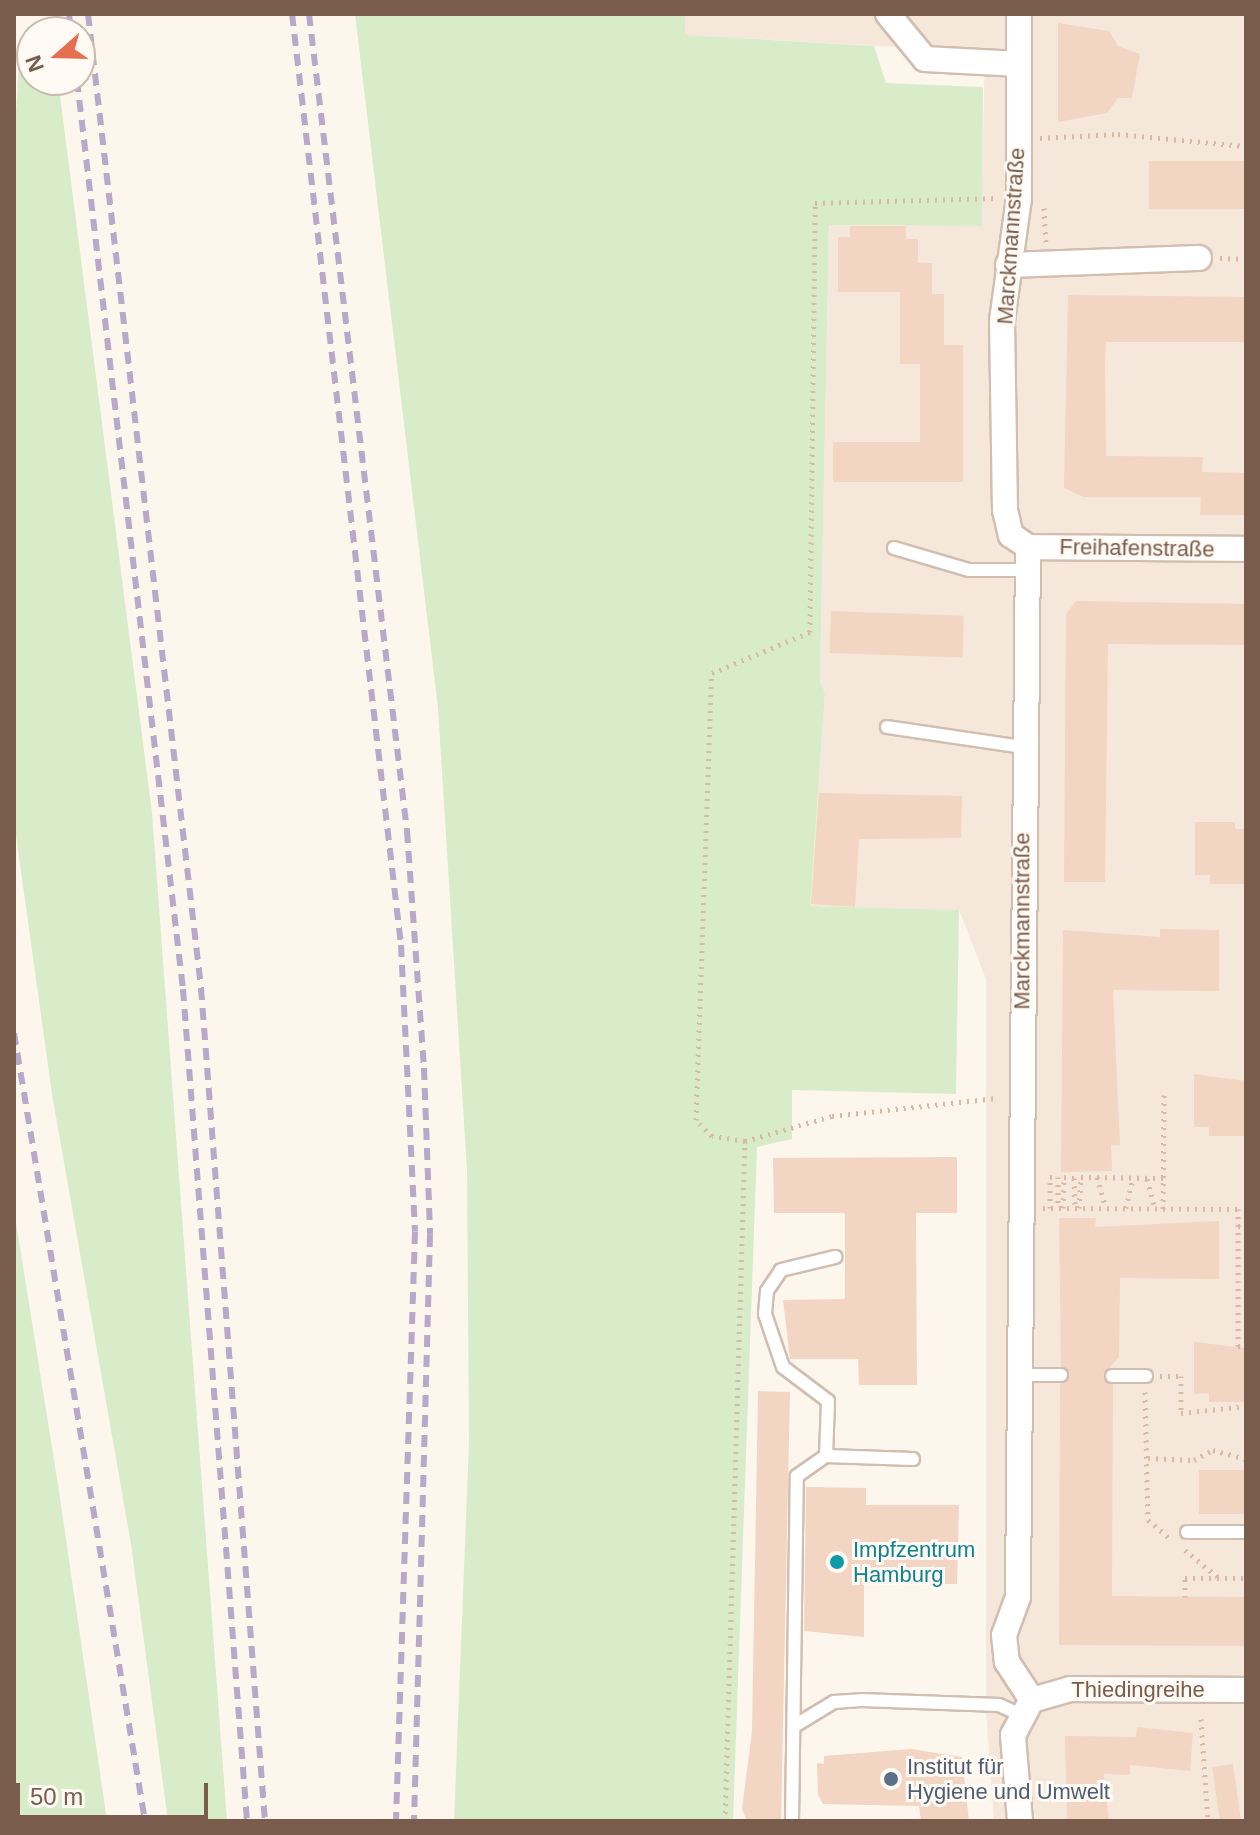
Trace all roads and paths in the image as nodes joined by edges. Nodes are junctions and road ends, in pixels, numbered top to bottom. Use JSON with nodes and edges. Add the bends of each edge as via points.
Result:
{"nodes":[{"id":1,"x":888,"y":14,"type":"edge"},
{"id":2,"x":1019,"y":14,"type":"edge"},
{"id":3,"x":1019,"y":64,"type":"junction"},
{"id":4,"x":1246,"y":146,"type":"edge"},
{"id":5,"x":1041,"y":153,"type":"dead end"},
{"id":6,"x":1019,"y":198,"type":"junction"},
{"id":7,"x":1044,"y":201,"type":"dead end"},
{"id":8,"x":1199,"y":258,"type":"dead end"},
{"id":9,"x":1047,"y":264,"type":"junction"},
{"id":10,"x":1008,"y":265,"type":"junction"},
{"id":11,"x":894,"y":548,"type":"dead end"},
{"id":12,"x":1246,"y":549,"type":"edge"},
{"id":13,"x":1027,"y":558,"type":"junction"},
{"id":14,"x":887,"y":727,"type":"dead end"},
{"id":15,"x":1023,"y":747,"type":"junction"},
{"id":16,"x":1164,"y":1095,"type":"dead end"},
{"id":17,"x":745,"y":1141,"type":"dead end"},
{"id":18,"x":1097,"y":1177,"type":"junction"},
{"id":19,"x":1133,"y":1178,"type":"junction"},
{"id":20,"x":1147,"y":1178,"type":"junction"},
{"id":21,"x":1163,"y":1178,"type":"junction"},
{"id":22,"x":1050,"y":1208,"type":"dead end"},
{"id":23,"x":1062,"y":1208,"type":"junction"},
{"id":24,"x":1077,"y":1208,"type":"junction"},
{"id":25,"x":1106,"y":1208,"type":"junction"},
{"id":26,"x":1126,"y":1208,"type":"junction"},
{"id":27,"x":1155,"y":1209,"type":"junction"},
{"id":28,"x":1163,"y":1209,"type":"junction"},
{"id":29,"x":1238,"y":1226,"type":"junction"},
{"id":30,"x":1246,"y":1226,"type":"edge"},
{"id":31,"x":835,"y":1257,"type":"dead end"},
{"id":32,"x":1238,"y":1281,"type":"junction"},
{"id":33,"x":1246,"y":1281,"type":"edge"},
{"id":34,"x":1246,"y":1346,"type":"edge"},
{"id":35,"x":1018,"y":1375,"type":"junction"},
{"id":36,"x":1061,"y":1375,"type":"dead end"},
{"id":37,"x":1112,"y":1376,"type":"dead end"},
{"id":38,"x":1146,"y":1376,"type":"junction"},
{"id":39,"x":1246,"y":1406,"type":"edge"},
{"id":40,"x":826,"y":1456,"type":"junction"},
{"id":41,"x":1148,"y":1458,"type":"junction"},
{"id":42,"x":913,"y":1459,"type":"dead end"},
{"id":43,"x":1246,"y":1459,"type":"edge"},
{"id":44,"x":1148,"y":1520,"type":"dead end"},
{"id":45,"x":1187,"y":1532,"type":"dead end"},
{"id":46,"x":1246,"y":1532,"type":"edge"},
{"id":47,"x":1187,"y":1551,"type":"dead end"},
{"id":48,"x":1219,"y":1578,"type":"junction"},
{"id":49,"x":1246,"y":1578,"type":"edge"},
{"id":50,"x":1185,"y":1597,"type":"dead end"},
{"id":51,"x":1246,"y":1690,"type":"edge"},
{"id":52,"x":1025,"y":1707,"type":"junction"},
{"id":53,"x":1201,"y":1719,"type":"dead end"},
{"id":54,"x":796,"y":1725,"type":"junction"},
{"id":55,"x":792,"y":1821,"type":"edge"},
{"id":56,"x":1020,"y":1821,"type":"edge"},
{"id":57,"x":1208,"y":1821,"type":"edge"}],
"edges":[{"from":1,"to":3,"type":"street","via":[[925,59]]},
{"from":2,"to":3,"type":"street","name":"Marckmannstraße"},
{"from":3,"to":6,"type":"street","name":"Marckmannstraße"},
{"from":4,"to":5,"type":"path","via":[[1118,134],[1040,137]]},
{"from":6,"to":10,"type":"street","name":"Marckmannstraße"},
{"from":6,"to":17,"type":"path","via":[[815,203],[810,632],[712,673],[696,1120],[712,1136]]},
{"from":7,"to":9,"type":"path"},
{"from":8,"to":9,"type":"street"},
{"from":9,"to":10,"type":"street"},
{"from":10,"to":13,"type":"street","name":"Marckmannstraße","via":[[1005,510],[1011,535]]},
{"from":11,"to":13,"type":"lane","via":[[969,570]]},
{"from":12,"to":13,"type":"street","name":"Freihafenstraße"},
{"from":13,"to":15,"type":"street","name":"Marckmannstraße"},
{"from":14,"to":15,"type":"lane","via":[[969,744]]},
{"from":15,"to":35,"type":"street","name":"Marckmannstraße"},
{"from":16,"to":21,"type":"path"},
{"from":18,"to":19,"type":"path"},
{"from":18,"to":24,"type":"path","via":[[1081,1177]]},
{"from":18,"to":25,"type":"path"},
{"from":19,"to":20,"type":"path"},
{"from":19,"to":26,"type":"path"},
{"from":20,"to":21,"type":"path"},
{"from":20,"to":27,"type":"path"},
{"from":21,"to":28,"type":"path"},
{"from":22,"to":23,"type":"path","via":[[1050,1177],[1058,1177]]},
{"from":23,"to":24,"type":"path"},
{"from":23,"to":24,"type":"path","via":[[1064,1177],[1074,1178]]},
{"from":24,"to":25,"type":"path"},
{"from":25,"to":26,"type":"path"},
{"from":26,"to":27,"type":"path"},
{"from":27,"to":28,"type":"path"},
{"from":28,"to":29,"type":"path","via":[[1238,1209]]},
{"from":29,"to":30,"type":"path"},
{"from":29,"to":32,"type":"path"},
{"from":31,"to":40,"type":"lane","via":[[781,1270],[767,1291],[765,1314],[783,1367],[828,1401]]},
{"from":32,"to":33,"type":"path"},
{"from":32,"to":34,"type":"path","via":[[1238,1346]]},
{"from":35,"to":36,"type":"lane"},
{"from":35,"to":52,"type":"street","name":"Marckmannstraße","via":[[1018,1597],[1004,1650]]},
{"from":37,"to":38,"type":"lane"},
{"from":38,"to":39,"type":"path","via":[[1181,1376],[1181,1413]]},
{"from":38,"to":41,"type":"path"},
{"from":40,"to":42,"type":"lane"},
{"from":40,"to":54,"type":"lane","via":[[797,1476]]},
{"from":41,"to":43,"type":"path","via":[[1194,1460],[1213,1450]]},
{"from":41,"to":44,"type":"path"},
{"from":45,"to":46,"type":"lane"},
{"from":47,"to":48,"type":"path"},
{"from":48,"to":49,"type":"path"},
{"from":48,"to":50,"type":"path","via":[[1185,1578]]},
{"from":51,"to":52,"type":"street","name":"Thiedingreihe","via":[[1070,1689]]},
{"from":52,"to":54,"type":"lane","via":[[834,1702]]},
{"from":52,"to":56,"type":"street","via":[[1013,1735]]},
{"from":53,"to":57,"type":"path"},
{"from":54,"to":55,"type":"lane"}]}
